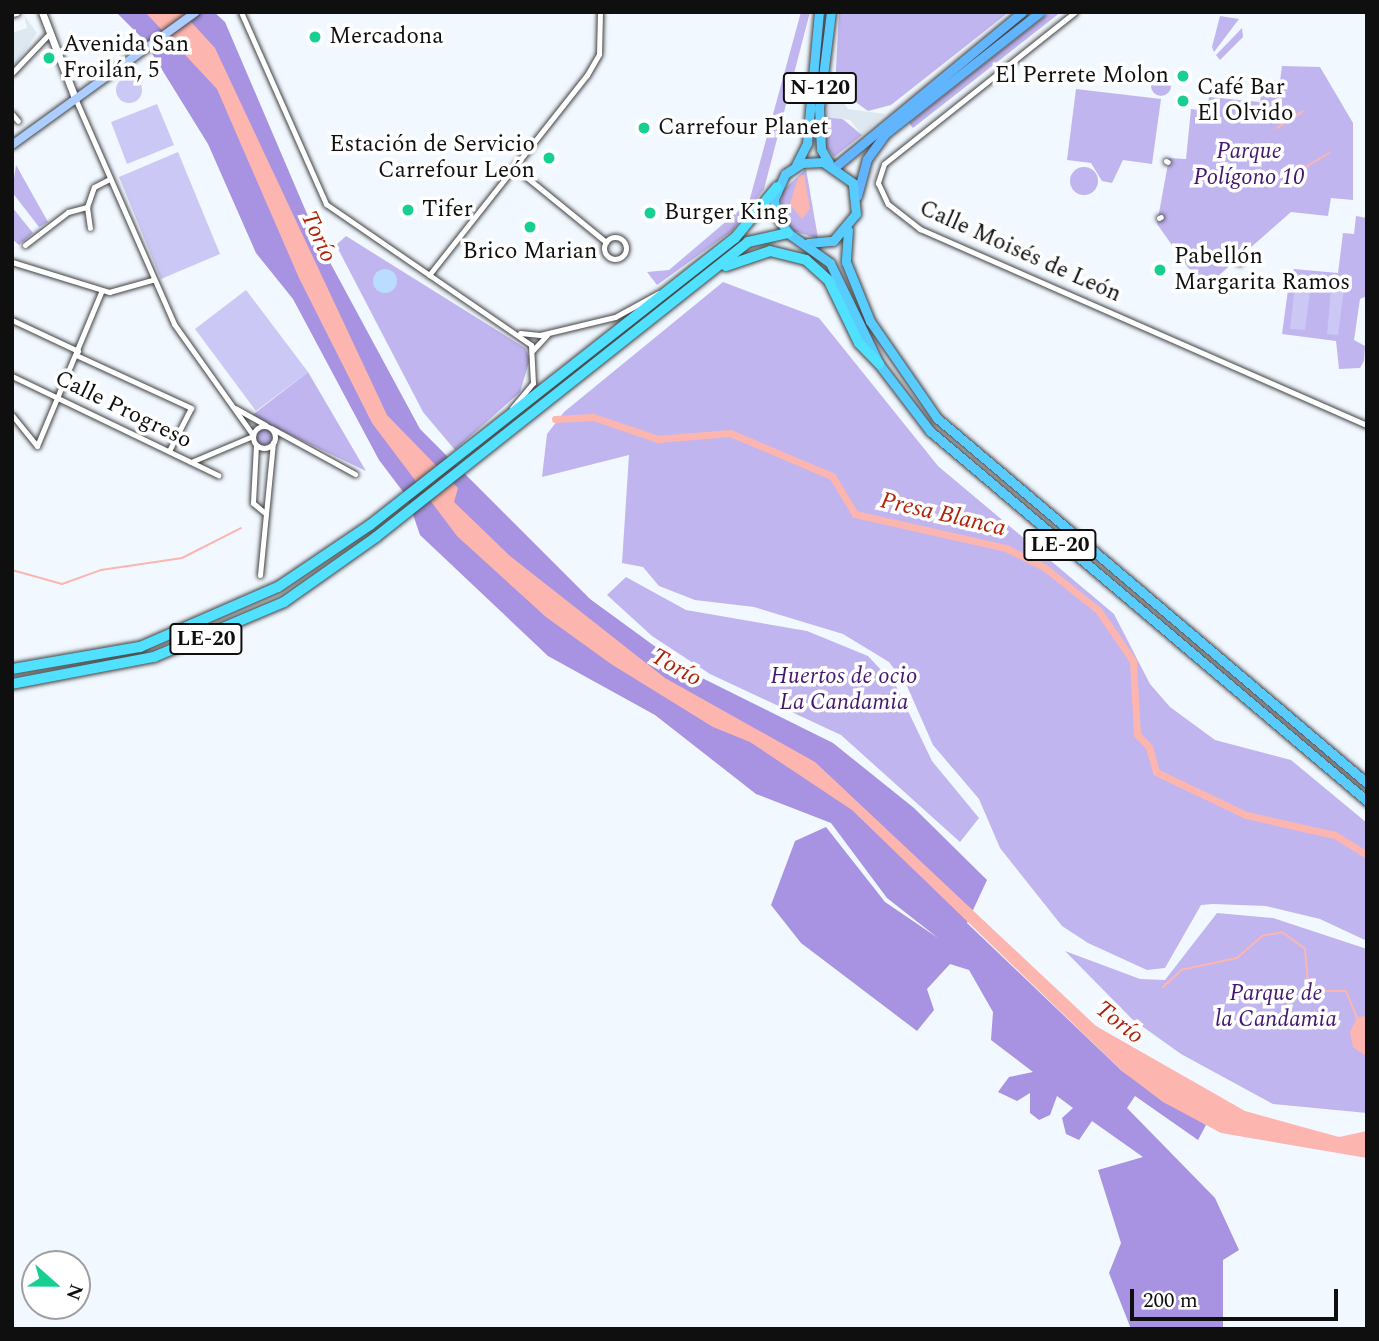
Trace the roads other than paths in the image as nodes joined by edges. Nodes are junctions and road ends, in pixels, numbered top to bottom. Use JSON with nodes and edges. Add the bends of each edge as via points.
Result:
{"nodes":[{"id":1,"x":42,"y":12,"type":"edge"},
{"id":2,"x":196,"y":12,"type":"edge"},
{"id":3,"x":241,"y":12,"type":"edge"},
{"id":4,"x":600,"y":12,"type":"edge"},
{"id":5,"x":819,"y":12,"type":"edge"},
{"id":6,"x":831,"y":12,"type":"edge"},
{"id":7,"x":1022,"y":12,"type":"edge"},
{"id":8,"x":1040,"y":12,"type":"edge"},
{"id":9,"x":1075,"y":12,"type":"edge"},
{"id":10,"x":48,"y":35,"type":"junction"},
{"id":11,"x":12,"y":73,"type":"edge"},
{"id":12,"x":75,"y":98,"type":"junction"},
{"id":13,"x":12,"y":114,"type":"edge"},
{"id":14,"x":18,"y":121,"type":"dead end"},
{"id":15,"x":12,"y":145,"type":"edge"},
{"id":16,"x":832,"y":165,"type":"junction"},
{"id":17,"x":796,"y":166,"type":"junction"},
{"id":18,"x":514,"y":167,"type":"junction"},
{"id":19,"x":110,"y":179,"type":"junction"},
{"id":20,"x":777,"y":187,"type":"junction"},
{"id":21,"x":857,"y":196,"type":"junction"},
{"id":22,"x":87,"y":207,"type":"junction"},
{"id":23,"x":90,"y":228,"type":"dead end"},
{"id":24,"x":848,"y":228,"type":"junction"},
{"id":25,"x":788,"y":233,"type":"junction"},
{"id":26,"x":606,"y":242,"type":"junction"},
{"id":27,"x":808,"y":243,"type":"junction"},
{"id":28,"x":25,"y":245,"type":"dead end"},
{"id":29,"x":12,"y":262,"type":"edge"},
{"id":30,"x":429,"y":275,"type":"junction"},
{"id":31,"x":703,"y":276,"type":"junction"},
{"id":32,"x":152,"y":280,"type":"junction"},
{"id":33,"x":102,"y":290,"type":"junction"},
{"id":34,"x":669,"y":291,"type":"junction"},
{"id":35,"x":12,"y":320,"type":"edge"},
{"id":36,"x":518,"y":332,"type":"junction"},
{"id":37,"x":550,"y":333,"type":"junction"},
{"id":38,"x":533,"y":350,"type":"junction"},
{"id":39,"x":77,"y":353,"type":"junction"},
{"id":40,"x":879,"y":364,"type":"junction"},
{"id":41,"x":12,"y":376,"type":"edge"},
{"id":42,"x":57,"y":397,"type":"junction"},
{"id":43,"x":232,"y":407,"type":"junction"},
{"id":44,"x":12,"y":415,"type":"edge"},
{"id":45,"x":499,"y":423,"type":"junction"},
{"id":46,"x":1367,"y":425,"type":"edge"},
{"id":47,"x":269,"y":427,"type":"junction"},
{"id":48,"x":253,"y":435,"type":"junction"},
{"id":49,"x":290,"y":438,"type":"junction"},
{"id":50,"x":274,"y":441,"type":"junction"},
{"id":51,"x":256,"y":445,"type":"junction"},
{"id":52,"x":474,"y":450,"type":"junction"},
{"id":53,"x":169,"y":451,"type":"junction"},
{"id":54,"x":191,"y":462,"type":"junction"},
{"id":55,"x":355,"y":474,"type":"dead end"},
{"id":56,"x":218,"y":475,"type":"dead end"},
{"id":57,"x":266,"y":514,"type":"junction"},
{"id":58,"x":260,"y":575,"type":"dead end"},
{"id":59,"x":12,"y":669,"type":"edge"},
{"id":60,"x":12,"y":684,"type":"edge"},
{"id":61,"x":1367,"y":783,"type":"edge"},
{"id":62,"x":1367,"y":801,"type":"edge"}],
"edges":[{"from":1,"to":10,"type":"street"},
{"from":2,"to":12,"type":"main road"},
{"from":3,"to":30,"type":"street","via":[[326,204]]},
{"from":4,"to":18,"type":"street","via":[[599,54]]},
{"from":5,"to":17,"type":"highway","number":"N-120","via":[[807,142]]},
{"from":6,"to":16,"type":"highway","number":"N-120","via":[[819,91],[821,149]]},
{"from":7,"to":16,"type":"main road"},
{"from":8,"to":21,"type":"main road","via":[[885,134],[867,159]]},
{"from":9,"to":46,"type":"street","name":"Calle Moisés de León","via":[[884,164],[878,183],[888,204],[931,234]]},
{"from":10,"to":11,"type":"street"},
{"from":10,"to":12,"type":"street"},
{"from":12,"to":15,"type":"main road"},
{"from":12,"to":19,"type":"street"},
{"from":13,"to":14,"type":"street"},
{"from":16,"to":17,"type":"highway"},
{"from":16,"to":21,"type":"highway"},
{"from":17,"to":20,"type":"highway"},
{"from":18,"to":26,"type":"street"},
{"from":18,"to":30,"type":"street"},
{"from":19,"to":22,"type":"street","via":[[94,187]]},
{"from":19,"to":32,"type":"street"},
{"from":20,"to":25,"type":"highway","via":[[774,210]]},
{"from":20,"to":34,"type":"highway","number":"LE-20","via":[[747,228]]},
{"from":21,"to":24,"type":"highway"},
{"from":22,"to":23,"type":"street"},
{"from":22,"to":28,"type":"street","via":[[68,212]]},
{"from":24,"to":27,"type":"highway","via":[[833,241]]},
{"from":24,"to":61,"type":"highway","number":"LE-20","via":[[846,262],[855,290],[880,338],[937,418]]},
{"from":25,"to":27,"type":"highway"},
{"from":25,"to":31,"type":"highway","number":"LE-20","via":[[758,236]]},
{"from":26,"to":26,"type":"street","via":[[606,256],[623,255],[622,240]]},
{"from":27,"to":40,"type":"highway","number":"LE-20","via":[[834,271]]},
{"from":29,"to":33,"type":"street"},
{"from":30,"to":36,"type":"street"},
{"from":31,"to":40,"type":"highway","via":[[759,252],[806,260],[829,281],[859,342]]},
{"from":31,"to":52,"type":"highway","number":"LE-20"},
{"from":32,"to":33,"type":"street"},
{"from":32,"to":43,"type":"street"},
{"from":33,"to":39,"type":"street"},
{"from":34,"to":37,"type":"street","via":[[625,314]]},
{"from":34,"to":45,"type":"highway","number":"LE-20"},
{"from":35,"to":39,"type":"street"},
{"from":36,"to":37,"type":"street"},
{"from":36,"to":38,"type":"street"},
{"from":37,"to":38,"type":"street"},
{"from":38,"to":45,"type":"street","via":[[533,383]]},
{"from":39,"to":42,"type":"street"},
{"from":39,"to":53,"type":"street","via":[[191,408]]},
{"from":40,"to":62,"type":"highway","number":"LE-20","via":[[960,460]]},
{"from":41,"to":42,"type":"street","name":"Calle Progreso"},
{"from":42,"to":44,"type":"street","via":[[37,446]]},
{"from":42,"to":53,"type":"street","name":"Calle Progreso"},
{"from":43,"to":47,"type":"street"},
{"from":43,"to":48,"type":"street"},
{"from":45,"to":52,"type":"highway","number":"LE-20"},
{"from":47,"to":48,"type":"street"},
{"from":47,"to":49,"type":"street"},
{"from":47,"to":50,"type":"street"},
{"from":48,"to":51,"type":"street"},
{"from":48,"to":54,"type":"street"},
{"from":49,"to":50,"type":"street"},
{"from":49,"to":55,"type":"street"},
{"from":50,"to":51,"type":"street"},
{"from":50,"to":57,"type":"street"},
{"from":51,"to":57,"type":"street","via":[[253,505]]},
{"from":52,"to":59,"type":"highway","number":"LE-20","via":[[278,587],[204,624],[140,647]]},
{"from":52,"to":60,"type":"highway","number":"LE-20","via":[[376,537],[284,602],[213,637],[113,669]]},
{"from":53,"to":54,"type":"street","name":"Calle Progreso"},
{"from":54,"to":56,"type":"street","name":"Calle Progreso"},
{"from":57,"to":58,"type":"street"}]}
